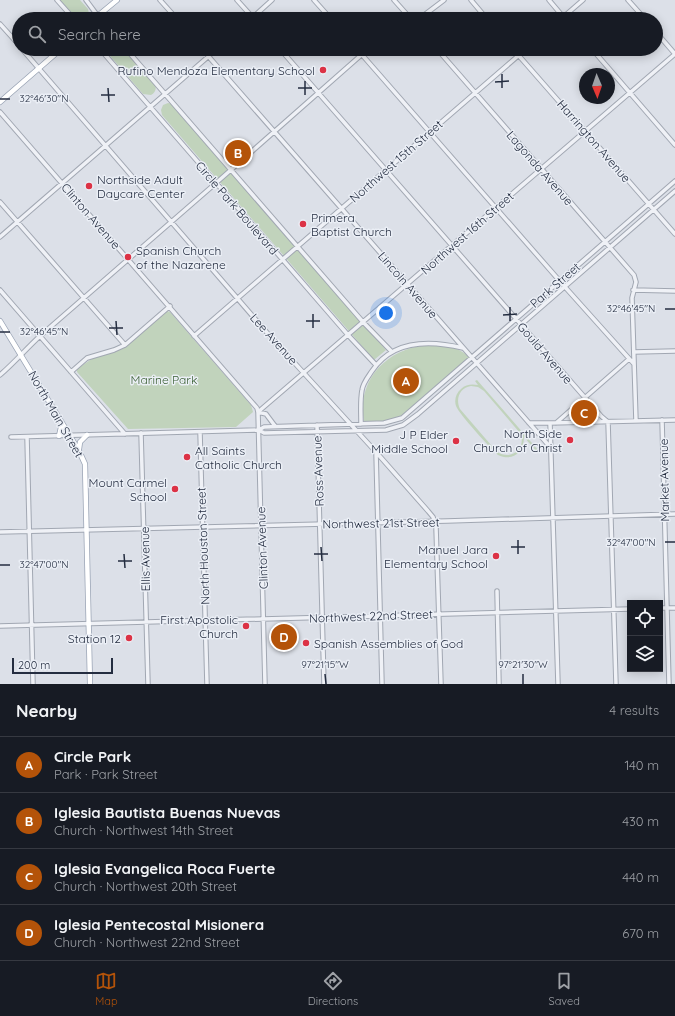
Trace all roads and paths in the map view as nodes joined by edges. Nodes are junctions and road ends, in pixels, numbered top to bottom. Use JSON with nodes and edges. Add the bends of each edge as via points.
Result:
{"nodes":[{"id":1,"x":57,"y":0,"type":"edge"},
{"id":2,"x":86,"y":0,"type":"edge"},
{"id":3,"x":117,"y":0,"type":"edge"},
{"id":4,"x":160,"y":0,"type":"edge"},
{"id":5,"x":237,"y":0,"type":"edge"},
{"id":6,"x":272,"y":0,"type":"edge"},
{"id":7,"x":314,"y":0,"type":"edge"},
{"id":8,"x":394,"y":0,"type":"edge"},
{"id":9,"x":444,"y":0,"type":"edge"},
{"id":10,"x":471,"y":0,"type":"edge"},
{"id":11,"x":549,"y":0,"type":"edge"},
{"id":12,"x":582,"y":0,"type":"edge"},
{"id":13,"x":628,"y":0,"type":"edge"},
{"id":14,"x":68,"y":12,"type":"edge"},
{"id":15,"x":93,"y":12,"type":"edge"},
{"id":16,"x":104,"y":12,"type":"edge"},
{"id":17,"x":170,"y":12,"type":"edge"},
{"id":18,"x":247,"y":12,"type":"edge"},
{"id":19,"x":260,"y":12,"type":"edge"},
{"id":20,"x":325,"y":12,"type":"edge"},
{"id":21,"x":405,"y":12,"type":"edge"},
{"id":22,"x":428,"y":12,"type":"edge"},
{"id":23,"x":481,"y":12,"type":"edge"},
{"id":24,"x":558,"y":12,"type":"edge"},
{"id":25,"x":569,"y":12,"type":"edge"},
{"id":26,"x":639,"y":12,"type":"edge"},
{"id":27,"x":0,"y":24,"type":"edge"},
{"id":28,"x":12,"y":38,"type":"edge"},
{"id":29,"x":663,"y":40,"type":"edge"},
{"id":30,"x":675,"y":54,"type":"edge"},
{"id":31,"x":28,"y":56,"type":"edge"},
{"id":32,"x":53,"y":56,"type":"edge"},
{"id":33,"x":106,"y":56,"type":"edge"},
{"id":34,"x":132,"y":56,"type":"edge"},
{"id":35,"x":208,"y":56,"type":"joint"},
{"id":36,"x":286,"y":56,"type":"edge"},
{"id":37,"x":360,"y":56,"type":"edge"},
{"id":38,"x":364,"y":56,"type":"edge"},
{"id":39,"x":443,"y":56,"type":"edge"},
{"id":40,"x":518,"y":56,"type":"edge"},
{"id":41,"x":520,"y":56,"type":"edge"},
{"id":42,"x":598,"y":56,"type":"edge"},
{"id":43,"x":39,"y":68,"type":"junction"},
{"id":44,"x":165,"y":93,"type":"junction"},
{"id":45,"x":318,"y":93,"type":"junction"},
{"id":46,"x":630,"y":93,"type":"junction"},
{"id":47,"x":475,"y":94,"type":"junction"},
{"id":48,"x":0,"y":102,"type":"edge"},
{"id":49,"x":150,"y":107,"type":"junction"},
{"id":50,"x":0,"y":112,"type":"edge"},
{"id":51,"x":585,"y":131,"type":"junction"},
{"id":52,"x":275,"y":132,"type":"junction"},
{"id":53,"x":429,"y":133,"type":"junction"},
{"id":54,"x":675,"y":144,"type":"edge"},
{"id":55,"x":106,"y":145,"type":"junction"},
{"id":56,"x":232,"y":169,"type":"junction"},
{"id":57,"x":541,"y":169,"type":"junction"},
{"id":58,"x":386,"y":170,"type":"junction"},
{"id":59,"x":675,"y":181,"type":"edge"},
{"id":60,"x":62,"y":183,"type":"junction"},
{"id":61,"x":216,"y":183,"type":"junction"},
{"id":62,"x":675,"y":191,"type":"edge"},
{"id":63,"x":0,"y":202,"type":"edge"},
{"id":64,"x":649,"y":204,"type":"junction"},
{"id":65,"x":496,"y":208,"type":"junction"},
{"id":66,"x":341,"y":209,"type":"junction"},
{"id":67,"x":654,"y":210,"type":"junction"},
{"id":68,"x":172,"y":221,"type":"junction"},
{"id":69,"x":17,"y":222,"type":"junction"},
{"id":70,"x":675,"y":234,"type":"edge"},
{"id":71,"x":0,"y":236,"type":"edge"},
{"id":72,"x":604,"y":242,"type":"junction"},
{"id":73,"x":298,"y":246,"type":"junction"},
{"id":74,"x":452,"y":246,"type":"junction"},
{"id":75,"x":610,"y":248,"type":"junction"},
{"id":76,"x":128,"y":259,"type":"junction"},
{"id":77,"x":282,"y":260,"type":"junction"},
{"id":78,"x":559,"y":281,"type":"junction"},
{"id":79,"x":408,"y":284,"type":"junction"},
{"id":80,"x":565,"y":287,"type":"junction"},
{"id":81,"x":0,"y":290,"type":"edge"},
{"id":82,"x":633,"y":290,"type":"junction"},
{"id":83,"x":675,"y":290,"type":"edge"},
{"id":84,"x":83,"y":298,"type":"junction"},
{"id":85,"x":238,"y":298,"type":"junction"},
{"id":86,"x":170,"y":306,"type":"junction"},
{"id":87,"x":515,"y":319,"type":"junction"},
{"id":88,"x":0,"y":321,"type":"edge"},
{"id":89,"x":364,"y":322,"type":"junction"},
{"id":90,"x":520,"y":325,"type":"junction"},
{"id":91,"x":348,"y":335,"type":"junction"},
{"id":92,"x":40,"y":336,"type":"junction"},
{"id":93,"x":194,"y":336,"type":"junction"},
{"id":94,"x":124,"y":345,"type":"junction"},
{"id":95,"x":464,"y":348,"type":"junction"},
{"id":96,"x":675,"y":351,"type":"edge"},
{"id":97,"x":392,"y":352,"type":"junction"},
{"id":98,"x":634,"y":352,"type":"junction"},
{"id":99,"x":21,"y":355,"type":"junction"},
{"id":100,"x":473,"y":358,"type":"junction"},
{"id":101,"x":629,"y":358,"type":"junction"},
{"id":102,"x":477,"y":363,"type":"junction"},
{"id":103,"x":634,"y":364,"type":"junction"},
{"id":104,"x":376,"y":365,"type":"junction"},
{"id":105,"x":71,"y":372,"type":"junction"},
{"id":106,"x":305,"y":372,"type":"junction"},
{"id":107,"x":0,"y":375,"type":"edge"},
{"id":108,"x":585,"y":398,"type":"junction"},
{"id":109,"x":258,"y":412,"type":"junction"},
{"id":110,"x":662,"y":420,"type":"junction"},
{"id":111,"x":675,"y":420,"type":"edge"},
{"id":112,"x":636,"y":421,"type":"junction"},
{"id":113,"x":608,"y":422,"type":"junction"},
{"id":114,"x":62,"y":423,"type":"junction"},
{"id":115,"x":529,"y":423,"type":"junction"},
{"id":116,"x":550,"y":423,"type":"junction"},
{"id":117,"x":556,"y":423,"type":"junction"},
{"id":118,"x":350,"y":424,"type":"junction"},
{"id":119,"x":361,"y":424,"type":"junction"},
{"id":120,"x":317,"y":425,"type":"junction"},
{"id":121,"x":275,"y":426,"type":"junction"},
{"id":122,"x":259,"y":430,"type":"junction"},
{"id":123,"x":358,"y":431,"type":"junction"},
{"id":124,"x":200,"y":432,"type":"junction"},
{"id":125,"x":317,"y":432,"type":"junction"},
{"id":126,"x":141,"y":433,"type":"junction"},
{"id":127,"x":124,"y":434,"type":"junction"},
{"id":128,"x":87,"y":435,"type":"junction"},
{"id":129,"x":59,"y":436,"type":"junction"},
{"id":130,"x":70,"y":436,"type":"junction"},
{"id":131,"x":12,"y":437,"type":"dead end"},
{"id":132,"x":27,"y":437,"type":"junction"},
{"id":133,"x":551,"y":448,"type":"junction"},
{"id":134,"x":79,"y":450,"type":"junction"},
{"id":135,"x":376,"y":452,"type":"junction"},
{"id":136,"x":675,"y":514,"type":"edge"},
{"id":137,"x":664,"y":515,"type":"junction"},
{"id":138,"x":611,"y":516,"type":"junction"},
{"id":139,"x":553,"y":518,"type":"junction"},
{"id":140,"x":434,"y":521,"type":"junction"},
{"id":141,"x":378,"y":522,"type":"junction"},
{"id":142,"x":320,"y":524,"type":"junction"},
{"id":143,"x":261,"y":526,"type":"junction"},
{"id":144,"x":203,"y":527,"type":"junction"},
{"id":145,"x":144,"y":528,"type":"junction"},
{"id":146,"x":86,"y":530,"type":"junction"},
{"id":147,"x":29,"y":531,"type":"junction"},
{"id":148,"x":0,"y":532,"type":"edge"},
{"id":149,"x":497,"y":591,"type":"dead end"},
{"id":150,"x":663,"y":608,"type":"edge"},
{"id":151,"x":667,"y":608,"type":"junction"},
{"id":152,"x":675,"y":608,"type":"edge"},
{"id":153,"x":627,"y":609,"type":"edge"},
{"id":154,"x":614,"y":610,"type":"junction"},
{"id":155,"x":556,"y":611,"type":"junction"},
{"id":156,"x":497,"y":613,"type":"junction"},
{"id":157,"x":438,"y":614,"type":"junction"},
{"id":158,"x":380,"y":616,"type":"junction"},
{"id":159,"x":322,"y":618,"type":"junction"},
{"id":160,"x":264,"y":619,"type":"junction"},
{"id":161,"x":206,"y":621,"type":"junction"},
{"id":162,"x":146,"y":623,"type":"junction"},
{"id":163,"x":88,"y":624,"type":"junction"},
{"id":164,"x":0,"y":626,"type":"edge"},
{"id":165,"x":31,"y":626,"type":"junction"},
{"id":166,"x":33,"y":684,"type":"edge"},
{"id":167,"x":90,"y":684,"type":"edge"},
{"id":168,"x":148,"y":684,"type":"edge"},
{"id":169,"x":207,"y":684,"type":"edge"},
{"id":170,"x":265,"y":684,"type":"edge"},
{"id":171,"x":324,"y":684,"type":"edge"},
{"id":172,"x":382,"y":684,"type":"edge"},
{"id":173,"x":441,"y":684,"type":"edge"},
{"id":174,"x":499,"y":684,"type":"edge"},
{"id":175,"x":558,"y":684,"type":"edge"},
{"id":176,"x":616,"y":684,"type":"edge"},
{"id":177,"x":669,"y":684,"type":"edge"}],
"edges":[{"from":1,"to":14,"type":"street"},
{"from":2,"to":15,"type":"street"},
{"from":3,"to":16,"type":"main road"},
{"from":4,"to":17,"type":"street"},
{"from":5,"to":18,"type":"street"},
{"from":6,"to":19,"type":"street"},
{"from":7,"to":20,"type":"street"},
{"from":8,"to":21,"type":"street"},
{"from":9,"to":22,"type":"street"},
{"from":10,"to":23,"type":"street"},
{"from":11,"to":24,"type":"street"},
{"from":12,"to":25,"type":"street"},
{"from":13,"to":26,"type":"street"},
{"from":27,"to":28,"type":"street"},
{"from":29,"to":30,"type":"street"},
{"from":30,"to":46,"type":"street","name":"Northwest 16th Street"},
{"from":31,"to":43,"type":"street","name":"Lee Avenue"},
{"from":32,"to":43,"type":"main road"},
{"from":33,"to":49,"type":"street","name":"Circle Park Boulevard"},
{"from":34,"to":44,"type":"street","name":"Circle Park Boulevard"},
{"from":35,"to":44,"type":"street"},
{"from":35,"to":52,"type":"street","name":"Lincoln Avenue"},
{"from":36,"to":45,"type":"street","name":"Gould Avenue"},
{"from":37,"to":45,"type":"street"},
{"from":38,"to":53,"type":"street"},
{"from":39,"to":47,"type":"street","name":"Lagonda Avenue"},
{"from":40,"to":47,"type":"street","name":"Northwest 15th Street"},
{"from":41,"to":51,"type":"street","name":"Harrington Avenue"},
{"from":42,"to":46,"type":"street"},
{"from":43,"to":48,"type":"main road"},
{"from":43,"to":55,"type":"street","name":"Lee Avenue"},
{"from":44,"to":49,"type":"street"},
{"from":44,"to":56,"type":"street","name":"Circle Park Boulevard"},
{"from":45,"to":52,"type":"street"},
{"from":45,"to":58,"type":"street","name":"Gould Avenue"},
{"from":46,"to":51,"type":"street","name":"Northwest 16th Street"},
{"from":46,"to":54,"type":"street"},
{"from":47,"to":53,"type":"street","name":"Northwest 15th Street"},
{"from":47,"to":57,"type":"street","name":"Lagonda Avenue"},
{"from":49,"to":55,"type":"street"},
{"from":49,"to":61,"type":"street","name":"Circle Park Boulevard"},
{"from":50,"to":60,"type":"street","name":"Clinton Avenue"},
{"from":51,"to":57,"type":"street","name":"Northwest 16th Street"},
{"from":51,"to":64,"type":"street","name":"Harrington Avenue"},
{"from":52,"to":56,"type":"street"},
{"from":52,"to":66,"type":"street","name":"Lincoln Avenue"},
{"from":53,"to":58,"type":"street","name":"Northwest 15th Street"},
{"from":53,"to":65,"type":"street"},
{"from":55,"to":60,"type":"street"},
{"from":55,"to":68,"type":"street","name":"Lee Avenue"},
{"from":56,"to":61,"type":"street"},
{"from":56,"to":73,"type":"street","name":"Circle Park Boulevard"},
{"from":57,"to":65,"type":"street","name":"Northwest 16th Street"},
{"from":57,"to":72,"type":"street","name":"Lagonda Avenue"},
{"from":58,"to":66,"type":"street","name":"Northwest 15th Street"},
{"from":58,"to":74,"type":"street","name":"Gould Avenue"},
{"from":59,"to":64,"type":"street","name":"Park Street"},
{"from":60,"to":69,"type":"street"},
{"from":60,"to":76,"type":"street","name":"Clinton Avenue"},
{"from":61,"to":68,"type":"street"},
{"from":61,"to":77,"type":"street","name":"Circle Park Boulevard"},
{"from":62,"to":67,"type":"street","name":"Park Street"},
{"from":63,"to":69,"type":"street"},
{"from":64,"to":67,"type":"street","name":"Harrington Avenue"},
{"from":64,"to":72,"type":"street","name":"Park Street"},
{"from":65,"to":74,"type":"street","name":"Northwest 16th Street"},
{"from":65,"to":78,"type":"street"},
{"from":66,"to":73,"type":"street","name":"Northwest 15th Street"},
{"from":66,"to":79,"type":"street","name":"Lincoln Avenue"},
{"from":67,"to":70,"type":"street","name":"Harrington Avenue"},
{"from":67,"to":75,"type":"street","name":"Park Street"},
{"from":68,"to":76,"type":"street"},
{"from":68,"to":85,"type":"street","name":"Lee Avenue"},
{"from":69,"to":71,"type":"street"},
{"from":69,"to":84,"type":"street"},
{"from":72,"to":75,"type":"street","name":"Lagonda Avenue"},
{"from":72,"to":78,"type":"street","name":"Park Street"},
{"from":73,"to":77,"type":"street","name":"Northwest 15th Street"},
{"from":73,"to":89,"type":"street","name":"Circle Park Boulevard"},
{"from":74,"to":79,"type":"street","name":"Northwest 16th Street"},
{"from":74,"to":87,"type":"street","name":"Gould Avenue"},
{"from":75,"to":80,"type":"street","name":"Park Street"},
{"from":75,"to":82,"type":"street","name":"Lagonda Avenue","via":[[634,275],[636,282]]},
{"from":76,"to":84,"type":"street"},
{"from":76,"to":86,"type":"street","name":"Clinton Avenue"},
{"from":77,"to":85,"type":"street","name":"Northwest 15th Street"},
{"from":77,"to":91,"type":"street","name":"Circle Park Boulevard"},
{"from":78,"to":80,"type":"street"},
{"from":78,"to":87,"type":"street","name":"Park Street"},
{"from":79,"to":89,"type":"street","name":"Northwest 16th Street"},
{"from":79,"to":95,"type":"street","name":"Lincoln Avenue"},
{"from":80,"to":90,"type":"street","name":"Park Street"},
{"from":80,"to":101,"type":"street"},
{"from":81,"to":92,"type":"street"},
{"from":82,"to":83,"type":"street"},
{"from":82,"to":98,"type":"street","name":"Lagonda Avenue"},
{"from":84,"to":92,"type":"street"},
{"from":84,"to":94,"type":"street"},
{"from":85,"to":93,"type":"street","name":"Northwest 15th Street"},
{"from":85,"to":106,"type":"street","name":"Lee Avenue"},
{"from":86,"to":93,"type":"street","name":"Clinton Avenue"},
{"from":86,"to":94,"type":"street"},
{"from":87,"to":90,"type":"street","name":"Gould Avenue"},
{"from":87,"to":100,"type":"street","name":"Park Street"},
{"from":88,"to":99,"type":"main road","name":"North Main Street"},
{"from":89,"to":91,"type":"street","name":"Northwest 16th Street"},
{"from":89,"to":97,"type":"street","name":"Circle Park Boulevard"},
{"from":90,"to":102,"type":"street","name":"Park Street"},
{"from":90,"to":108,"type":"street","name":"Gould Avenue"},
{"from":91,"to":104,"type":"street","name":"Circle Park Boulevard"},
{"from":91,"to":106,"type":"street","name":"Northwest 16th Street"},
{"from":92,"to":99,"type":"street"},
{"from":92,"to":105,"type":"street"},
{"from":93,"to":109,"type":"street","name":"Clinton Avenue","via":[[255,405]]},
{"from":94,"to":105,"type":"street","via":[[87,358]]},
{"from":95,"to":97,"type":"street","via":[[428,343],[404,346]]},
{"from":95,"to":100,"type":"street","name":"Lincoln Avenue"},
{"from":96,"to":98,"type":"street"},
{"from":97,"to":104,"type":"street"},
{"from":98,"to":103,"type":"street","name":"Lagonda Avenue"},
{"from":99,"to":107,"type":"street"},
{"from":99,"to":114,"type":"main road","name":"North Main Street"},
{"from":100,"to":102,"type":"street","name":"Lincoln Avenue"},
{"from":100,"to":119,"type":"street","name":"Park Street","via":[[402,418],[384,423]]},
{"from":101,"to":103,"type":"street"},
{"from":101,"to":108,"type":"street"},
{"from":102,"to":115,"type":"street","name":"Lincoln Avenue"},
{"from":102,"to":123,"type":"street","name":"Park Street","via":[[403,425],[386,430]]},
{"from":103,"to":112,"type":"street","name":"Lagonda Avenue"},
{"from":104,"to":119,"type":"street","via":[[362,388]]},
{"from":105,"to":127,"type":"street"},
{"from":106,"to":109,"type":"street","name":"Northwest 16th Street"},
{"from":106,"to":118,"type":"street","name":"Lee Avenue"},
{"from":108,"to":113,"type":"street","name":"Gould Avenue"},
{"from":108,"to":117,"type":"street"},
{"from":109,"to":121,"type":"street","name":"Clinton Avenue","via":[[266,414]]},
{"from":109,"to":122,"type":"street","name":"Clinton Avenue"},
{"from":110,"to":111,"type":"street"},
{"from":110,"to":112,"type":"street"},
{"from":110,"to":137,"type":"street","name":"Market Avenue"},
{"from":112,"to":113,"type":"street"},
{"from":113,"to":117,"type":"street"},
{"from":113,"to":138,"type":"street"},
{"from":114,"to":129,"type":"main road"},
{"from":114,"to":130,"type":"main road","name":"North Main Street"},
{"from":115,"to":116,"type":"street"},
{"from":115,"to":133,"type":"street","name":"Lincoln Avenue"},
{"from":116,"to":117,"type":"street"},
{"from":116,"to":133,"type":"street"},
{"from":118,"to":119,"type":"street","name":"Park Street"},
{"from":118,"to":120,"type":"street","name":"Park Street"},
{"from":118,"to":123,"type":"street","name":"Lee Avenue"},
{"from":120,"to":121,"type":"street","name":"Park Street"},
{"from":120,"to":125,"type":"street","name":"Ross Avenue"},
{"from":121,"to":122,"type":"street","name":"Park Street","via":[[264,426]]},
{"from":122,"to":124,"type":"street"},
{"from":122,"to":125,"type":"street","name":"Park Street","via":[[264,433]]},
{"from":122,"to":143,"type":"street","name":"Clinton Avenue"},
{"from":123,"to":125,"type":"street","name":"Park Street"},
{"from":123,"to":135,"type":"street","name":"Lee Avenue"},
{"from":124,"to":126,"type":"street"},
{"from":124,"to":144,"type":"street","name":"North Houston Street"},
{"from":125,"to":142,"type":"street","name":"Ross Avenue"},
{"from":126,"to":127,"type":"street"},
{"from":126,"to":145,"type":"street","name":"Ellis Avenue"},
{"from":127,"to":128,"type":"street"},
{"from":128,"to":130,"type":"street"},
{"from":128,"to":134,"type":"main road","via":[[79,445]]},
{"from":129,"to":130,"type":"street"},
{"from":129,"to":132,"type":"street"},
{"from":130,"to":134,"type":"main road","name":"North Main Street"},
{"from":131,"to":132,"type":"street"},
{"from":132,"to":147,"type":"street"},
{"from":133,"to":139,"type":"street"},
{"from":134,"to":146,"type":"main road","name":"North Main Street","via":[[84,464]]},
{"from":135,"to":140,"type":"street","name":"Lee Avenue"},
{"from":135,"to":141,"type":"street"},
{"from":136,"to":137,"type":"street","name":"Northwest 21st Street"},
{"from":137,"to":138,"type":"street","name":"Northwest 21st Street"},
{"from":137,"to":151,"type":"street","name":"Market Avenue"},
{"from":138,"to":139,"type":"street","name":"Northwest 21st Street"},
{"from":138,"to":154,"type":"street"},
{"from":139,"to":140,"type":"street","name":"Northwest 21st Street"},
{"from":139,"to":155,"type":"street"},
{"from":140,"to":141,"type":"street","name":"Northwest 21st Street"},
{"from":140,"to":157,"type":"street"},
{"from":141,"to":142,"type":"street","name":"Northwest 21st Street"},
{"from":141,"to":158,"type":"street"},
{"from":142,"to":143,"type":"street","name":"Northwest 21st Street"},
{"from":142,"to":159,"type":"street","name":"Ross Avenue"},
{"from":143,"to":144,"type":"street","name":"Northwest 21st Street"},
{"from":143,"to":160,"type":"street","name":"Clinton Avenue"},
{"from":144,"to":145,"type":"street","name":"Northwest 21st Street"},
{"from":144,"to":161,"type":"street","name":"North Houston Street"},
{"from":145,"to":146,"type":"street","name":"Northwest 21st Street"},
{"from":145,"to":162,"type":"street","name":"Ellis Avenue"},
{"from":146,"to":147,"type":"street","name":"Northwest 21st Street"},
{"from":146,"to":163,"type":"main road","name":"North Main Street"},
{"from":147,"to":148,"type":"street","name":"Northwest 21st Street"},
{"from":147,"to":165,"type":"street"},
{"from":149,"to":156,"type":"street"},
{"from":150,"to":151,"type":"street"},
{"from":151,"to":152,"type":"street"},
{"from":151,"to":177,"type":"street","name":"Market Avenue"},
{"from":153,"to":154,"type":"street","name":"Northwest 22nd Street"},
{"from":154,"to":155,"type":"street","name":"Northwest 22nd Street"},
{"from":154,"to":176,"type":"street"},
{"from":155,"to":156,"type":"street","name":"Northwest 22nd Street"},
{"from":155,"to":175,"type":"street"},
{"from":156,"to":157,"type":"street","name":"Northwest 22nd Street"},
{"from":156,"to":174,"type":"street"},
{"from":157,"to":158,"type":"street","name":"Northwest 22nd Street"},
{"from":157,"to":173,"type":"street"},
{"from":158,"to":159,"type":"street","name":"Northwest 22nd Street"},
{"from":158,"to":172,"type":"street"},
{"from":159,"to":160,"type":"street","name":"Northwest 22nd Street"},
{"from":159,"to":171,"type":"street","name":"Ross Avenue"},
{"from":160,"to":161,"type":"street","name":"Northwest 22nd Street"},
{"from":160,"to":170,"type":"street","name":"Clinton Avenue"},
{"from":161,"to":162,"type":"street","name":"Northwest 22nd Street"},
{"from":161,"to":169,"type":"street","name":"North Houston Street"},
{"from":162,"to":163,"type":"street","name":"Northwest 22nd Street"},
{"from":162,"to":168,"type":"street","name":"Ellis Avenue"},
{"from":163,"to":165,"type":"street","name":"Northwest 22nd Street"},
{"from":163,"to":167,"type":"main road","name":"North Main Street"},
{"from":164,"to":165,"type":"street","name":"Northwest 22nd Street"},
{"from":165,"to":166,"type":"street"}]}
